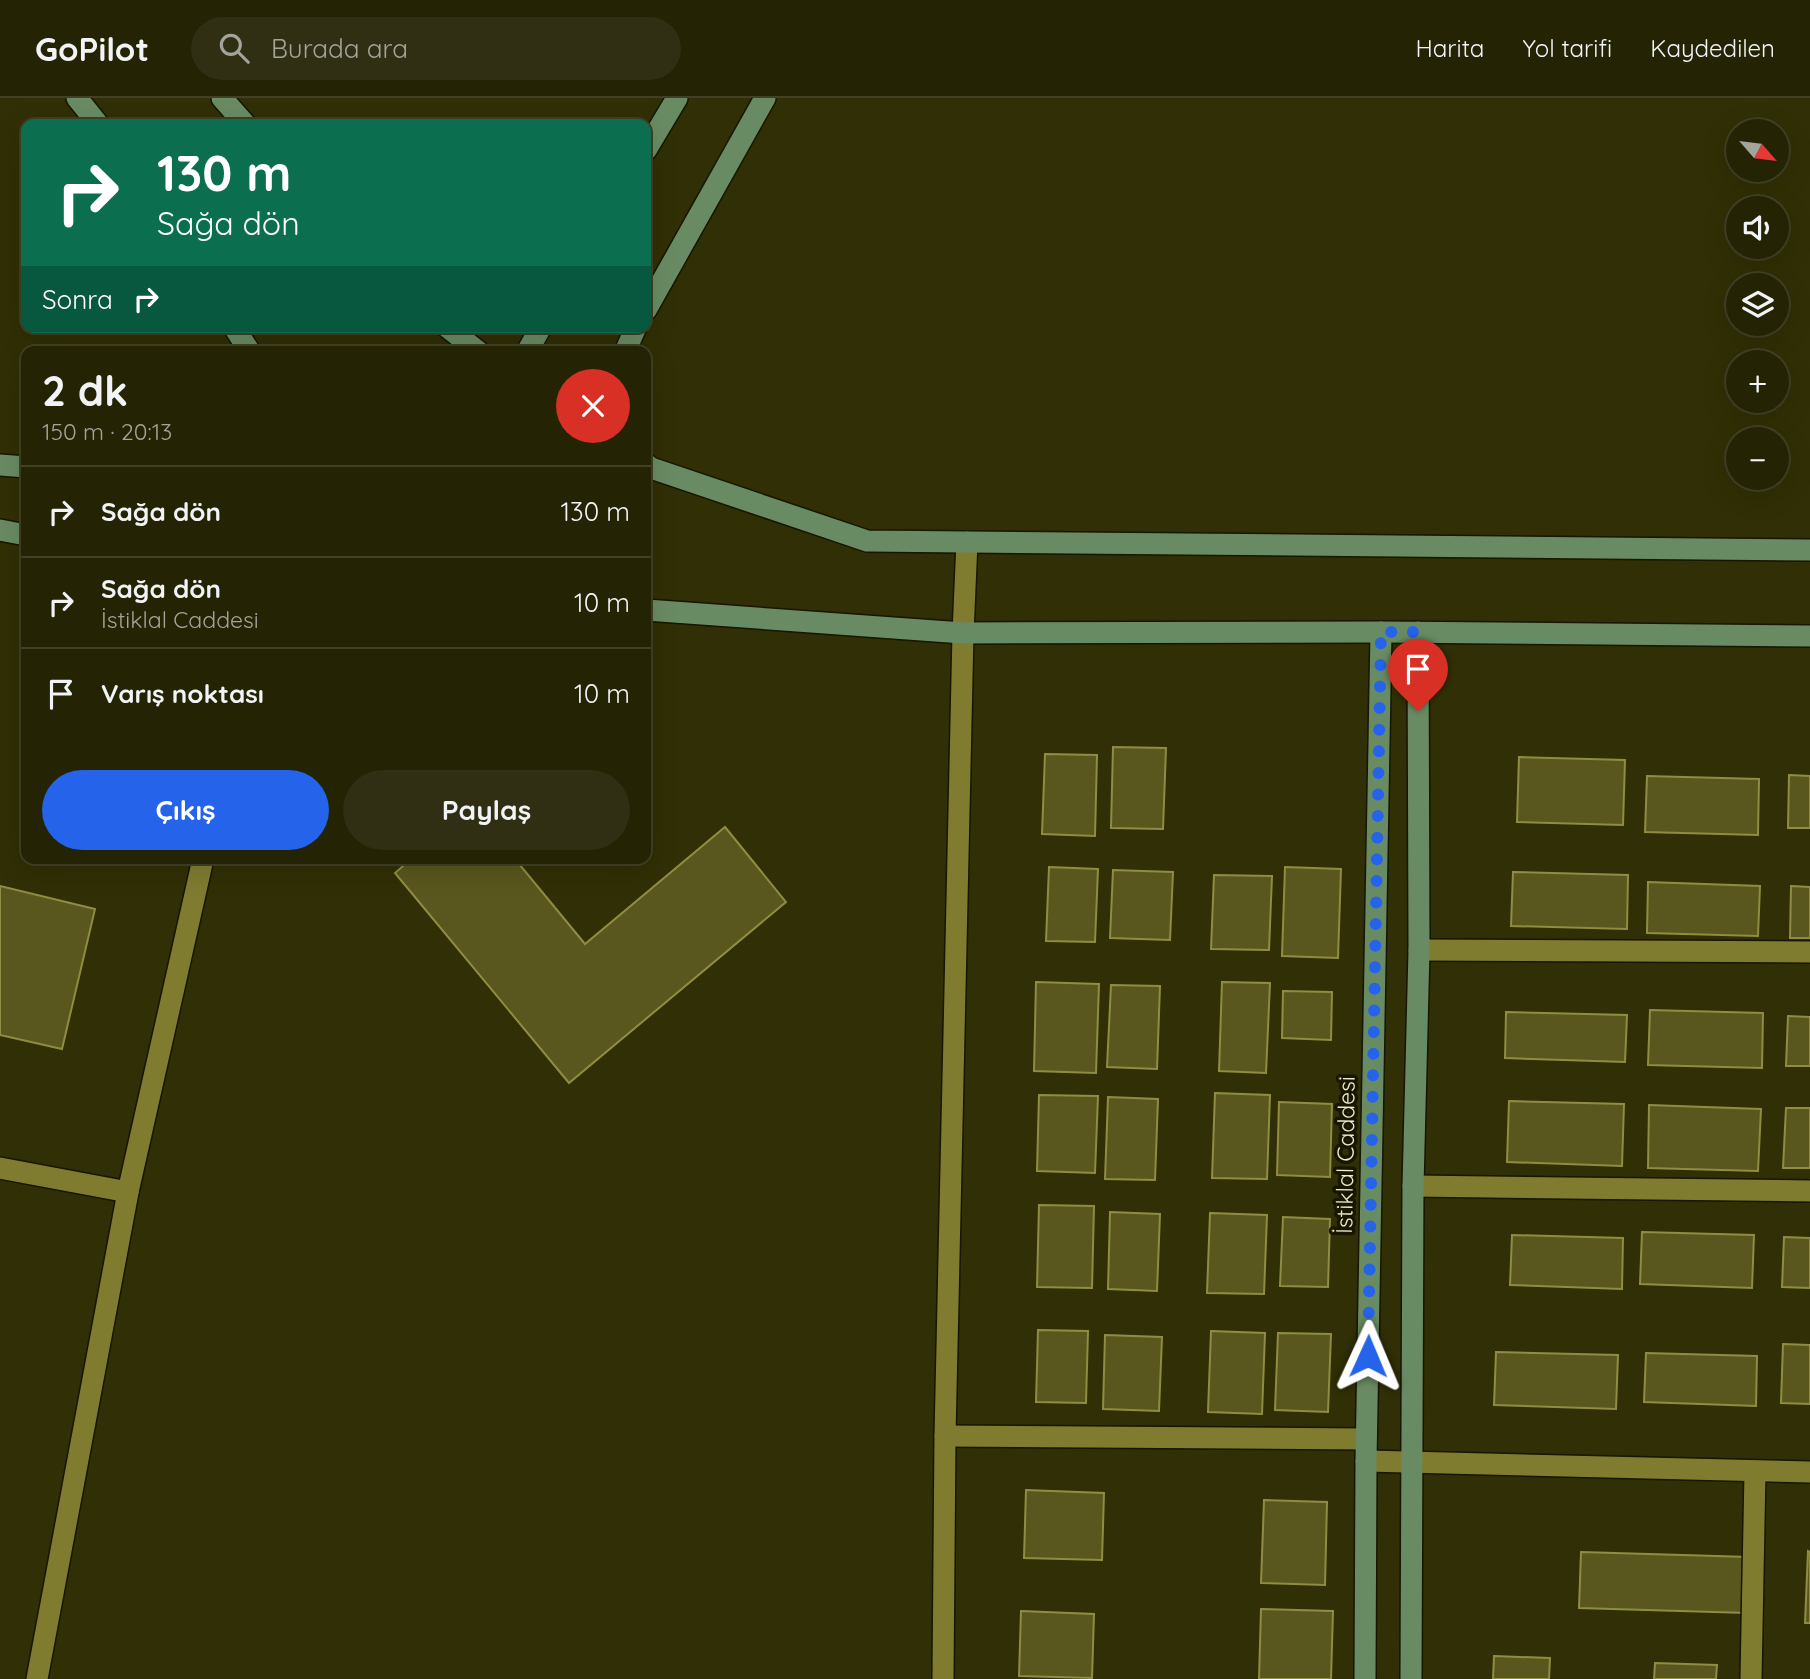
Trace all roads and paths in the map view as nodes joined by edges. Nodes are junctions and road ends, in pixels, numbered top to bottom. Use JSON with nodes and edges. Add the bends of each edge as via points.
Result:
{"nodes":[{"id":1,"x":77,"y":98,"type":"edge"},
{"id":2,"x":222,"y":98,"type":"edge"},
{"id":3,"x":677,"y":98,"type":"edge"},
{"id":4,"x":765,"y":98,"type":"edge"},
{"id":5,"x":93,"y":119,"type":"edge"},
{"id":6,"x":241,"y":119,"type":"edge"},
{"id":7,"x":651,"y":142,"type":"edge"},
{"id":8,"x":651,"y":301,"type":"edge"},
{"id":9,"x":455,"y":333,"type":"edge"},
{"id":10,"x":471,"y":346,"type":"edge"},
{"id":11,"x":0,"y":465,"type":"edge"},
{"id":12,"x":21,"y":467,"type":"edge"},
{"id":13,"x":651,"y":468,"type":"edge"},
{"id":14,"x":0,"y":530,"type":"edge"},
{"id":15,"x":21,"y":533,"type":"edge"},
{"id":16,"x":967,"y":542,"type":"junction"},
{"id":17,"x":1810,"y":550,"type":"edge"},
{"id":18,"x":651,"y":610,"type":"edge"},
{"id":19,"x":1381,"y":632,"type":"junction"},
{"id":20,"x":1418,"y":632,"type":"junction"},
{"id":21,"x":963,"y":633,"type":"junction"},
{"id":22,"x":1810,"y":636,"type":"edge"},
{"id":23,"x":202,"y":864,"type":"edge"},
{"id":24,"x":1419,"y":950,"type":"junction"},
{"id":25,"x":1810,"y":952,"type":"edge"},
{"id":26,"x":0,"y":1168,"type":"edge"},
{"id":27,"x":1413,"y":1186,"type":"junction"},
{"id":28,"x":1810,"y":1191,"type":"edge"},
{"id":29,"x":128,"y":1192,"type":"junction"},
{"id":30,"x":945,"y":1436,"type":"junction"},
{"id":31,"x":1366,"y":1439,"type":"junction"},
{"id":32,"x":1366,"y":1461,"type":"junction"},
{"id":33,"x":1413,"y":1462,"type":"junction"},
{"id":34,"x":1755,"y":1472,"type":"junction"},
{"id":35,"x":1810,"y":1472,"type":"edge"},
{"id":36,"x":37,"y":1679,"type":"edge"},
{"id":37,"x":943,"y":1679,"type":"edge"},
{"id":38,"x":1365,"y":1679,"type":"edge"},
{"id":39,"x":1411,"y":1679,"type":"edge"},
{"id":40,"x":1751,"y":1679,"type":"edge"}],
"edges":[{"from":1,"to":5,"type":"street"},
{"from":2,"to":6,"type":"street"},
{"from":3,"to":7,"type":"street"},
{"from":4,"to":8,"type":"street"},
{"from":9,"to":10,"type":"street"},
{"from":11,"to":12,"type":"street"},
{"from":13,"to":16,"type":"street","via":[[867,541]]},
{"from":14,"to":15,"type":"street"},
{"from":16,"to":17,"type":"street"},
{"from":16,"to":21,"type":"street"},
{"from":18,"to":21,"type":"street"},
{"from":19,"to":20,"type":"street"},
{"from":19,"to":21,"type":"street"},
{"from":19,"to":31,"type":"street","name":"İstiklal Caddesi"},
{"from":20,"to":22,"type":"street"},
{"from":20,"to":24,"type":"street"},
{"from":21,"to":30,"type":"street"},
{"from":23,"to":29,"type":"street"},
{"from":24,"to":25,"type":"street"},
{"from":24,"to":27,"type":"street"},
{"from":26,"to":29,"type":"street"},
{"from":27,"to":28,"type":"street"},
{"from":27,"to":33,"type":"street"},
{"from":29,"to":36,"type":"street"},
{"from":30,"to":31,"type":"street"},
{"from":30,"to":37,"type":"street"},
{"from":31,"to":32,"type":"street","name":"İstiklal Caddesi"},
{"from":32,"to":33,"type":"street"},
{"from":32,"to":38,"type":"street","name":"İstiklal Caddesi"},
{"from":33,"to":34,"type":"street"},
{"from":33,"to":39,"type":"street"},
{"from":34,"to":35,"type":"street"},
{"from":34,"to":40,"type":"street"}]}
